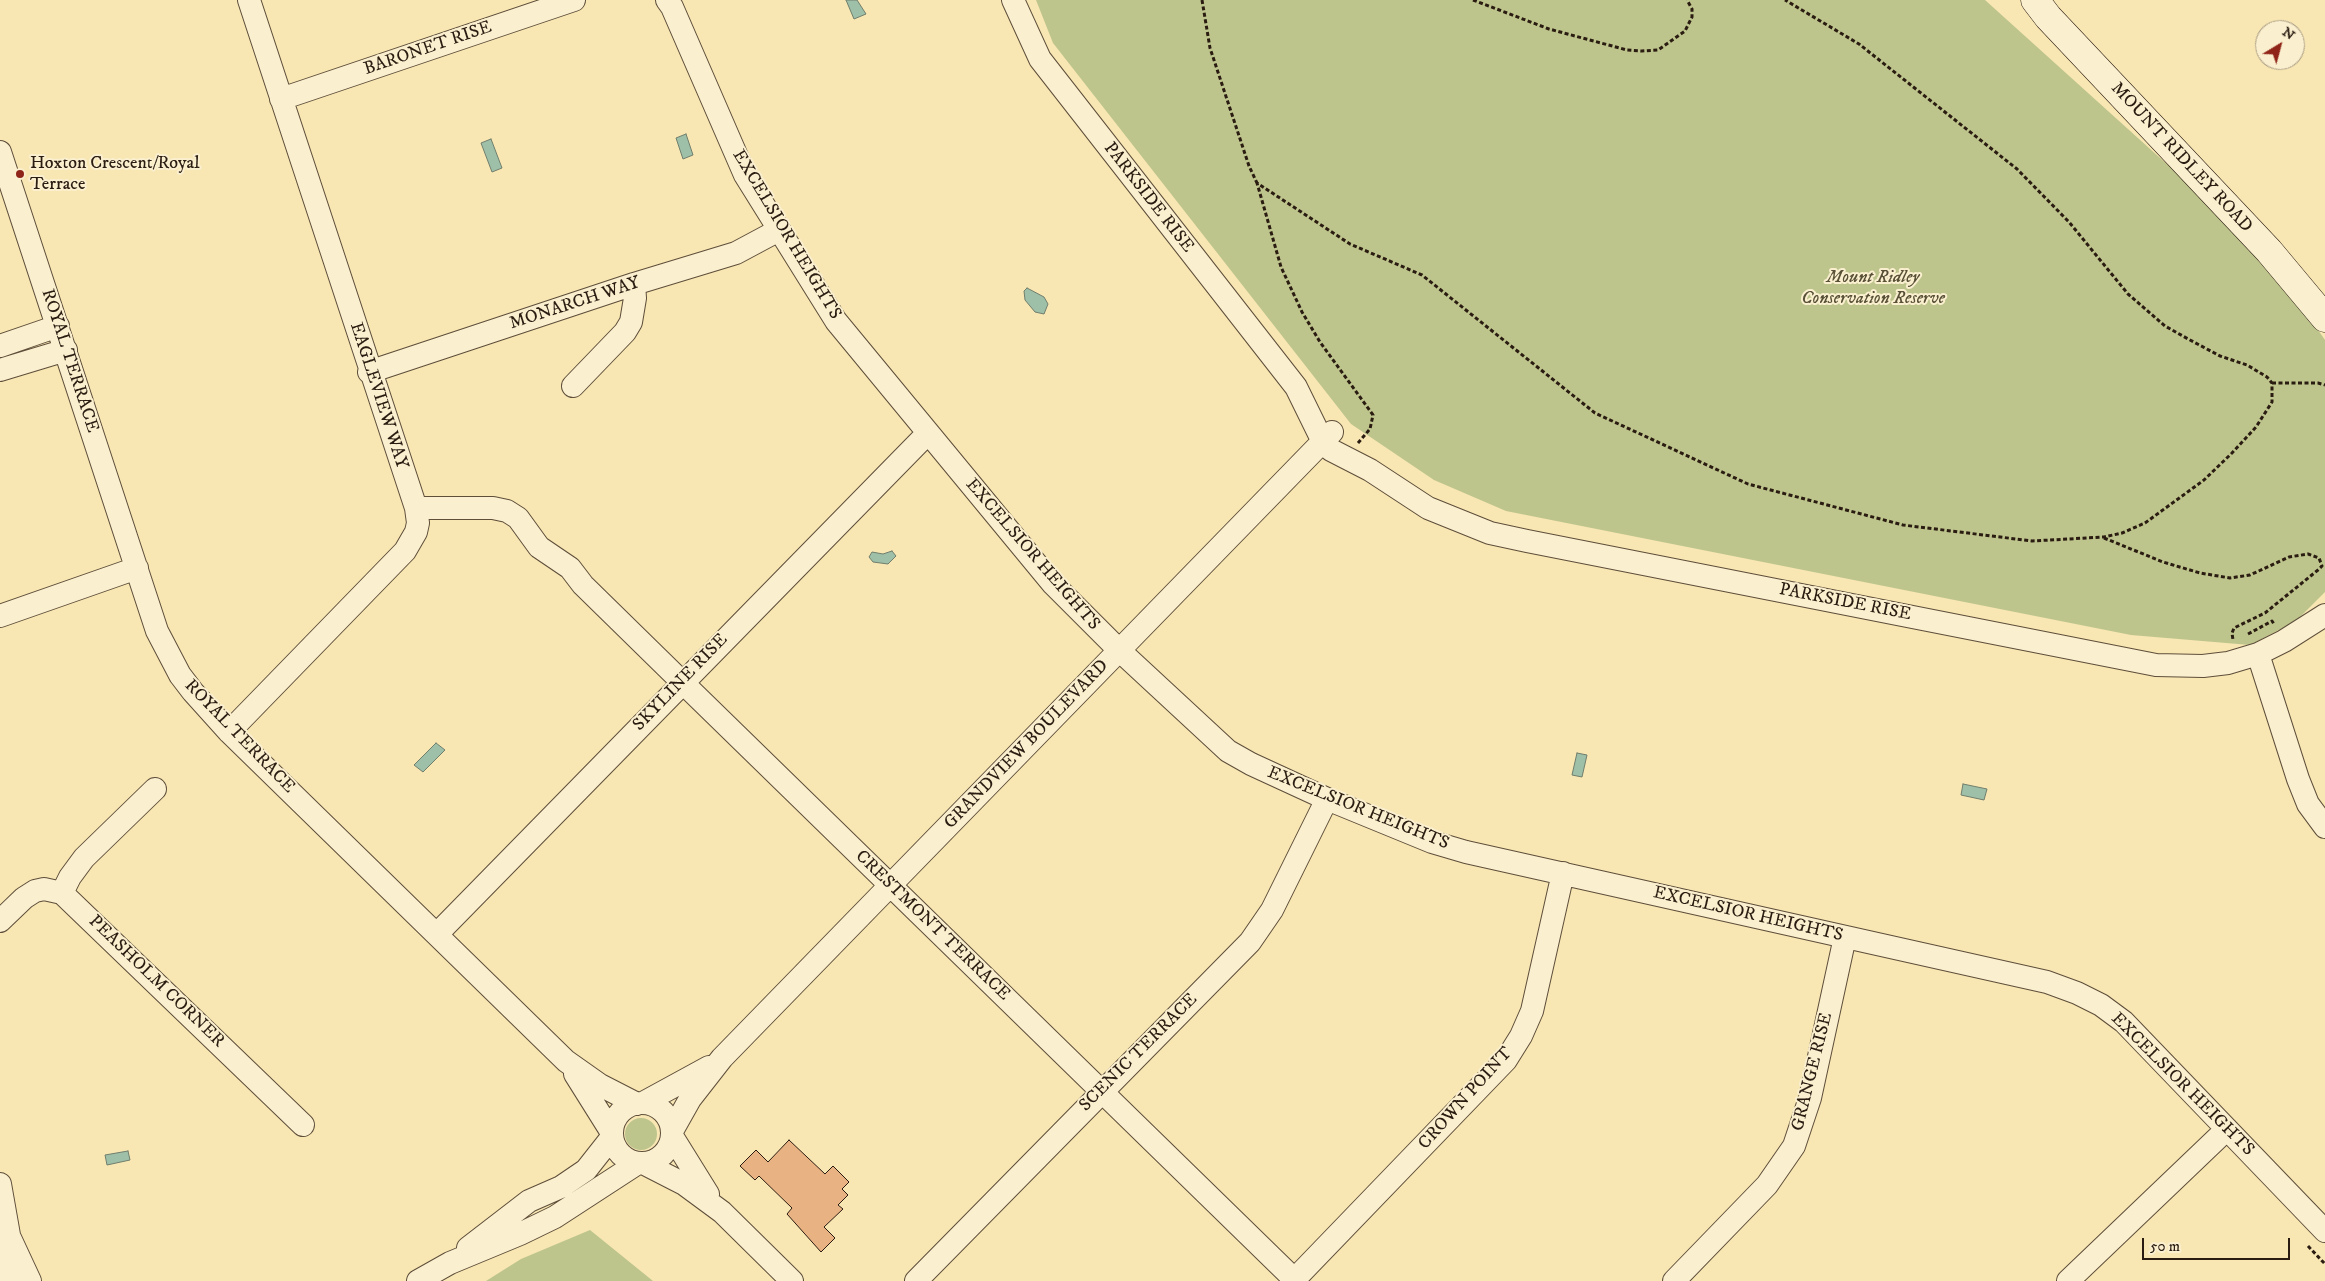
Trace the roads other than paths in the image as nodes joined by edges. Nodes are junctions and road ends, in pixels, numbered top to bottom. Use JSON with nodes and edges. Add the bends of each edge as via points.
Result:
{"nodes":[{"id":1,"x":249,"y":0,"type":"edge"},
{"id":2,"x":574,"y":0,"type":"edge"},
{"id":3,"x":667,"y":0,"type":"edge"},
{"id":4,"x":1013,"y":0,"type":"edge"},
{"id":5,"x":2025,"y":0,"type":"edge"},
{"id":6,"x":2042,"y":8,"type":"edge"},
{"id":7,"x":281,"y":99,"type":"junction"},
{"id":8,"x":0,"y":152,"type":"edge"},
{"id":9,"x":779,"y":230,"type":"junction"},
{"id":10,"x":634,"y":284,"type":"junction"},
{"id":11,"x":2325,"y":318,"type":"edge"},
{"id":12,"x":58,"y":326,"type":"junction"},
{"id":13,"x":0,"y":346,"type":"edge"},
{"id":14,"x":66,"y":350,"type":"junction"},
{"id":15,"x":0,"y":370,"type":"edge"},
{"id":16,"x":369,"y":372,"type":"junction"},
{"id":17,"x":573,"y":386,"type":"dead end"},
{"id":18,"x":928,"y":433,"type":"junction"},
{"id":19,"x":1328,"y":437,"type":"junction"},
{"id":20,"x":1370,"y":470,"type":"junction"},
{"id":21,"x":416,"y":508,"type":"junction"},
{"id":22,"x":137,"y":568,"type":"junction"},
{"id":23,"x":2325,"y":615,"type":"edge"},
{"id":24,"x":0,"y":616,"type":"edge"},
{"id":25,"x":2252,"y":645,"type":"junction"},
{"id":26,"x":1119,"y":650,"type":"junction"},
{"id":27,"x":682,"y":682,"type":"junction"},
{"id":28,"x":229,"y":732,"type":"junction"},
{"id":29,"x":155,"y":789,"type":"dead end"},
{"id":30,"x":1327,"y":799,"type":"junction"},
{"id":31,"x":2325,"y":827,"type":"edge"},
{"id":32,"x":1562,"y":874,"type":"junction"},
{"id":33,"x":890,"y":885,"type":"junction"},
{"id":34,"x":62,"y":893,"type":"junction"},
{"id":35,"x":0,"y":921,"type":"edge"},
{"id":36,"x":437,"y":934,"type":"junction"},
{"id":37,"x":1845,"y":937,"type":"junction"},
{"id":38,"x":722,"y":1058,"type":"junction"},
{"id":39,"x":566,"y":1061,"type":"junction"},
{"id":40,"x":1101,"y":1091,"type":"junction"},
{"id":41,"x":640,"y":1104,"type":"junction"},
{"id":42,"x":303,"y":1125,"type":"dead end"},
{"id":43,"x":2227,"y":1129,"type":"junction"},
{"id":44,"x":672,"y":1134,"type":"junction"},
{"id":45,"x":612,"y":1135,"type":"junction"},
{"id":46,"x":640,"y":1163,"type":"junction"},
{"id":47,"x":0,"y":1184,"type":"edge"},
{"id":48,"x":722,"y":1212,"type":"junction"},
{"id":49,"x":2325,"y":1231,"type":"edge"},
{"id":50,"x":9,"y":1235,"type":"junction"},
{"id":51,"x":450,"y":1262,"type":"junction"},
{"id":52,"x":1295,"y":1280,"type":"edge"},
{"id":53,"x":8,"y":1281,"type":"edge"},
{"id":54,"x":30,"y":1281,"type":"edge"},
{"id":55,"x":418,"y":1281,"type":"edge"},
{"id":56,"x":792,"y":1281,"type":"edge"},
{"id":57,"x":916,"y":1281,"type":"edge"},
{"id":58,"x":1674,"y":1281,"type":"edge"},
{"id":59,"x":2068,"y":1281,"type":"edge"}],
"edges":[{"from":1,"to":7,"type":"street","name":"EAGLEVIEW WAY"},
{"from":2,"to":7,"type":"street","name":"BARONET RISE"},
{"from":3,"to":9,"type":"street","name":"EXCELSIOR HEIGHTS","via":[[745,175]]},
{"from":4,"to":19,"type":"street","name":"PARKSIDE RISE","via":[[1040,59],[1296,387],[1311,399]]},
{"from":5,"to":6,"type":"street","name":"MOUNT RIDLEY ROAD"},
{"from":6,"to":11,"type":"street","name":"MOUNT RIDLEY ROAD","via":[[2269,251]]},
{"from":7,"to":16,"type":"street","name":"EAGLEVIEW WAY"},
{"from":8,"to":12,"type":"street","name":"ROYAL TERRACE"},
{"from":9,"to":10,"type":"street","name":"MONARCH WAY","via":[[736,253]]},
{"from":9,"to":18,"type":"street","name":"EXCELSIOR HEIGHTS","via":[[836,321]]},
{"from":10,"to":16,"type":"street","name":"MONARCH WAY"},
{"from":10,"to":17,"type":"street","via":[[631,322]]},
{"from":12,"to":13,"type":"street"},
{"from":12,"to":14,"type":"street","name":"ROYAL TERRACE"},
{"from":14,"to":15,"type":"street"},
{"from":14,"to":22,"type":"street","name":"ROYAL TERRACE"},
{"from":16,"to":21,"type":"street","name":"EAGLEVIEW WAY"},
{"from":18,"to":26,"type":"street","name":"EXCELSIOR HEIGHTS","via":[[1053,584]]},
{"from":18,"to":27,"type":"street","name":"SKYLINE RISE"},
{"from":19,"to":20,"type":"street","name":"PARKSIDE RISE","via":[[1352,449]]},
{"from":19,"to":20,"type":"street","name":"PARKSIDE RISE","via":[[1338,454]]},
{"from":19,"to":26,"type":"street","name":"GRANDVIEW BOULEVARD"},
{"from":20,"to":25,"type":"street","name":"PARKSIDE RISE","via":[[1428,508],[1490,533],[1527,541],[2156,664],[2203,666],[2228,663]]},
{"from":21,"to":27,"type":"street","name":"CRESTMONT TERRACE","via":[[493,508],[518,518],[539,547],[570,568],[583,585]]},
{"from":21,"to":28,"type":"street","name":"EAGLEVIEW WAY","via":[[416,532],[405,551]]},
{"from":22,"to":24,"type":"street"},
{"from":22,"to":28,"type":"street","name":"ROYAL TERRACE","via":[[168,654],[193,692]]},
{"from":23,"to":25,"type":"street","name":"PARKSIDE RISE","via":[[2284,641]]},
{"from":25,"to":31,"type":"street","via":[[2308,804]]},
{"from":26,"to":30,"type":"street","name":"EXCELSIOR HEIGHTS","via":[[1228,751]]},
{"from":26,"to":33,"type":"street","name":"GRANDVIEW BOULEVARD"},
{"from":27,"to":33,"type":"street","name":"CRESTMONT TERRACE"},
{"from":27,"to":36,"type":"street","name":"SKYLINE RISE"},
{"from":28,"to":36,"type":"street","name":"ROYAL TERRACE"},
{"from":29,"to":34,"type":"street","via":[[84,858]]},
{"from":30,"to":32,"type":"street","name":"EXCELSIOR HEIGHTS","via":[[1432,842]]},
{"from":30,"to":40,"type":"street","name":"SCENIC TERRACE","via":[[1263,925],[1250,942]]},
{"from":32,"to":37,"type":"street","name":"EXCELSIOR HEIGHTS"},
{"from":32,"to":52,"type":"street","name":"CROWN POINT","via":[[1532,1011],[1506,1060]]},
{"from":33,"to":38,"type":"street","name":"GRANDVIEW BOULEVARD"},
{"from":33,"to":40,"type":"street","name":"CRESTMONT TERRACE"},
{"from":34,"to":35,"type":"street","via":[[44,889],[35,891]]},
{"from":34,"to":42,"type":"street","name":"PEASHOLM CORNER"},
{"from":36,"to":39,"type":"street","name":"ROYAL TERRACE"},
{"from":37,"to":43,"type":"street","name":"EXCELSIOR HEIGHTS","via":[[2047,982],[2101,1005],[2124,1022]]},
{"from":37,"to":58,"type":"street","name":"GRANGE RISE","via":[[1810,1098],[1794,1146],[1767,1185]]},
{"from":38,"to":41,"type":"street","name":"GRANDVIEW BOULEVARD"},
{"from":38,"to":44,"type":"street","name":"GRANDVIEW BOULEVARD","via":[[690,1099]]},
{"from":39,"to":41,"type":"street","name":"ROYAL TERRACE","via":[[600,1085]]},
{"from":39,"to":45,"type":"street","name":"ROYAL TERRACE"},
{"from":40,"to":52,"type":"street","name":"CRESTMONT TERRACE"},
{"from":40,"to":57,"type":"street","name":"SCENIC TERRACE"},
{"from":41,"to":44,"type":"street","via":[[659,1109],[670,1123]]},
{"from":41,"to":45,"type":"street","via":[[622,1111],[613,1125]]},
{"from":43,"to":49,"type":"street","name":"EXCELSIOR HEIGHTS"},
{"from":43,"to":59,"type":"street"},
{"from":44,"to":46,"type":"street","via":[[666,1152],[651,1162]]},
{"from":44,"to":48,"type":"street","via":[[696,1177]]},
{"from":45,"to":46,"type":"street","via":[[621,1154]]},
{"from":45,"to":51,"type":"street","via":[[586,1170],[506,1216]]},
{"from":46,"to":48,"type":"street","via":[[684,1184]]},
{"from":46,"to":51,"type":"street","via":[[555,1217]]},
{"from":47,"to":50,"type":"street"},
{"from":48,"to":56,"type":"street"},
{"from":50,"to":53,"type":"street"},
{"from":50,"to":54,"type":"street"},
{"from":51,"to":55,"type":"street"}]}
